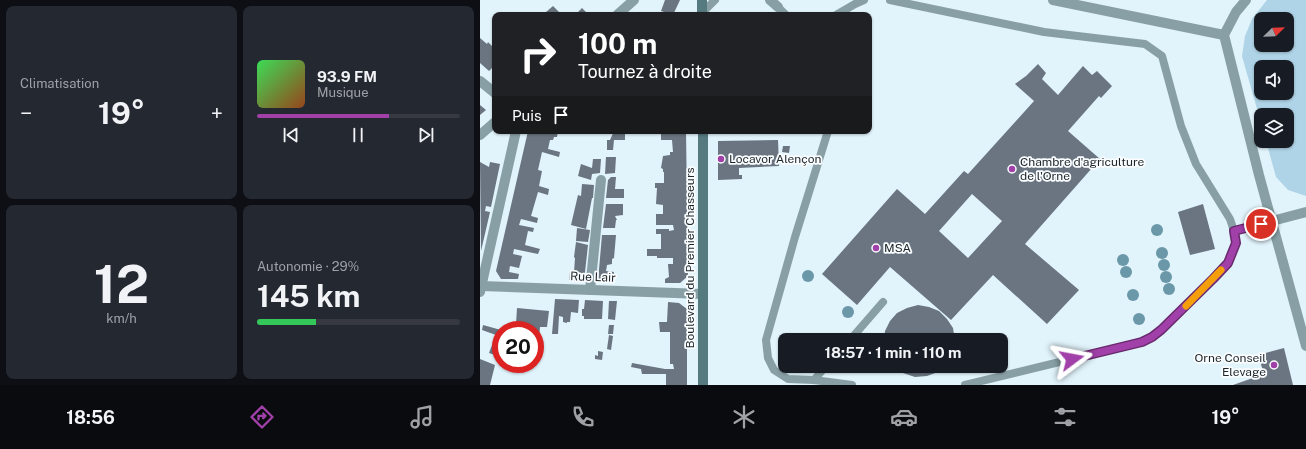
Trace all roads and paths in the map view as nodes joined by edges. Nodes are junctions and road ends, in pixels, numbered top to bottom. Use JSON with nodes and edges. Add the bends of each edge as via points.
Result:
{"nodes":[{"id":1,"x":634,"y":0,"type":"edge"},
{"id":2,"x":702,"y":0,"type":"edge"},
{"id":3,"x":715,"y":0,"type":"edge"},
{"id":4,"x":864,"y":0,"type":"edge"},
{"id":5,"x":890,"y":0,"type":"edge"},
{"id":6,"x":1053,"y":0,"type":"edge"},
{"id":7,"x":1246,"y":0,"type":"edge"},
{"id":8,"x":774,"y":3,"type":"edge"},
{"id":9,"x":620,"y":12,"type":"edge"},
{"id":10,"x":702,"y":12,"type":"edge"},
{"id":11,"x":704,"y":12,"type":"edge"},
{"id":12,"x":783,"y":12,"type":"edge"},
{"id":13,"x":841,"y":12,"type":"edge"},
{"id":14,"x":1224,"y":35,"type":"junction"},
{"id":15,"x":480,"y":82,"type":"edge"},
{"id":16,"x":492,"y":91,"type":"edge"},
{"id":17,"x":492,"y":125,"type":"edge"},
{"id":18,"x":515,"y":134,"type":"edge"},
{"id":19,"x":702,"y":134,"type":"edge"},
{"id":20,"x":827,"y":134,"type":"edge"},
{"id":21,"x":480,"y":135,"type":"edge"},
{"id":22,"x":601,"y":180,"type":"dead end"},
{"id":23,"x":1306,"y":212,"type":"edge"},
{"id":24,"x":1272,"y":221,"type":"junction"},
{"id":25,"x":1234,"y":231,"type":"junction"},
{"id":26,"x":481,"y":289,"type":"edge"},
{"id":27,"x":590,"y":290,"type":"junction"},
{"id":28,"x":703,"y":294,"type":"junction"},
{"id":29,"x":883,"y":302,"type":"dead end"},
{"id":30,"x":856,"y":333,"type":"edge"},
{"id":31,"x":1306,"y":346,"type":"edge"},
{"id":32,"x":820,"y":373,"type":"edge"},
{"id":33,"x":814,"y":380,"type":"junction"},
{"id":34,"x":703,"y":385,"type":"edge"},
{"id":35,"x":852,"y":385,"type":"edge"},
{"id":36,"x":965,"y":385,"type":"edge"}],
"edges":[{"from":1,"to":9,"type":"street"},
{"from":2,"to":10,"type":"main road"},
{"from":3,"to":11,"type":"lane"},
{"from":4,"to":13,"type":"lane"},
{"from":5,"to":25,"type":"lane","via":[[1044,32],[1145,44],[1162,56],[1180,126],[1196,164],[1230,219]]},
{"from":6,"to":14,"type":"street"},
{"from":7,"to":14,"type":"street","via":[[1236,12]]},
{"from":8,"to":12,"type":"lane"},
{"from":14,"to":24,"type":"street"},
{"from":15,"to":16,"type":"street"},
{"from":17,"to":21,"type":"street"},
{"from":18,"to":26,"type":"street"},
{"from":19,"to":28,"type":"main road","name":"Boulevard du Premier Chasseurs"},
{"from":20,"to":33,"type":"lane","via":[[766,340],[768,358],[774,370],[788,379]]},
{"from":22,"to":27,"type":"street"},
{"from":23,"to":24,"type":"street"},
{"from":24,"to":25,"type":"lane"},
{"from":24,"to":31,"type":"street"},
{"from":25,"to":36,"type":"lane","via":[[1236,243],[1228,263],[1152,337],[1142,342]]},
{"from":26,"to":27,"type":"street","name":"Rue Lair"},
{"from":27,"to":28,"type":"street","name":"Rue Lair"},
{"from":28,"to":34,"type":"main road","name":"Boulevard du Premier Chasseurs"},
{"from":29,"to":30,"type":"lane"},
{"from":32,"to":33,"type":"lane"},
{"from":33,"to":35,"type":"lane"}]}
